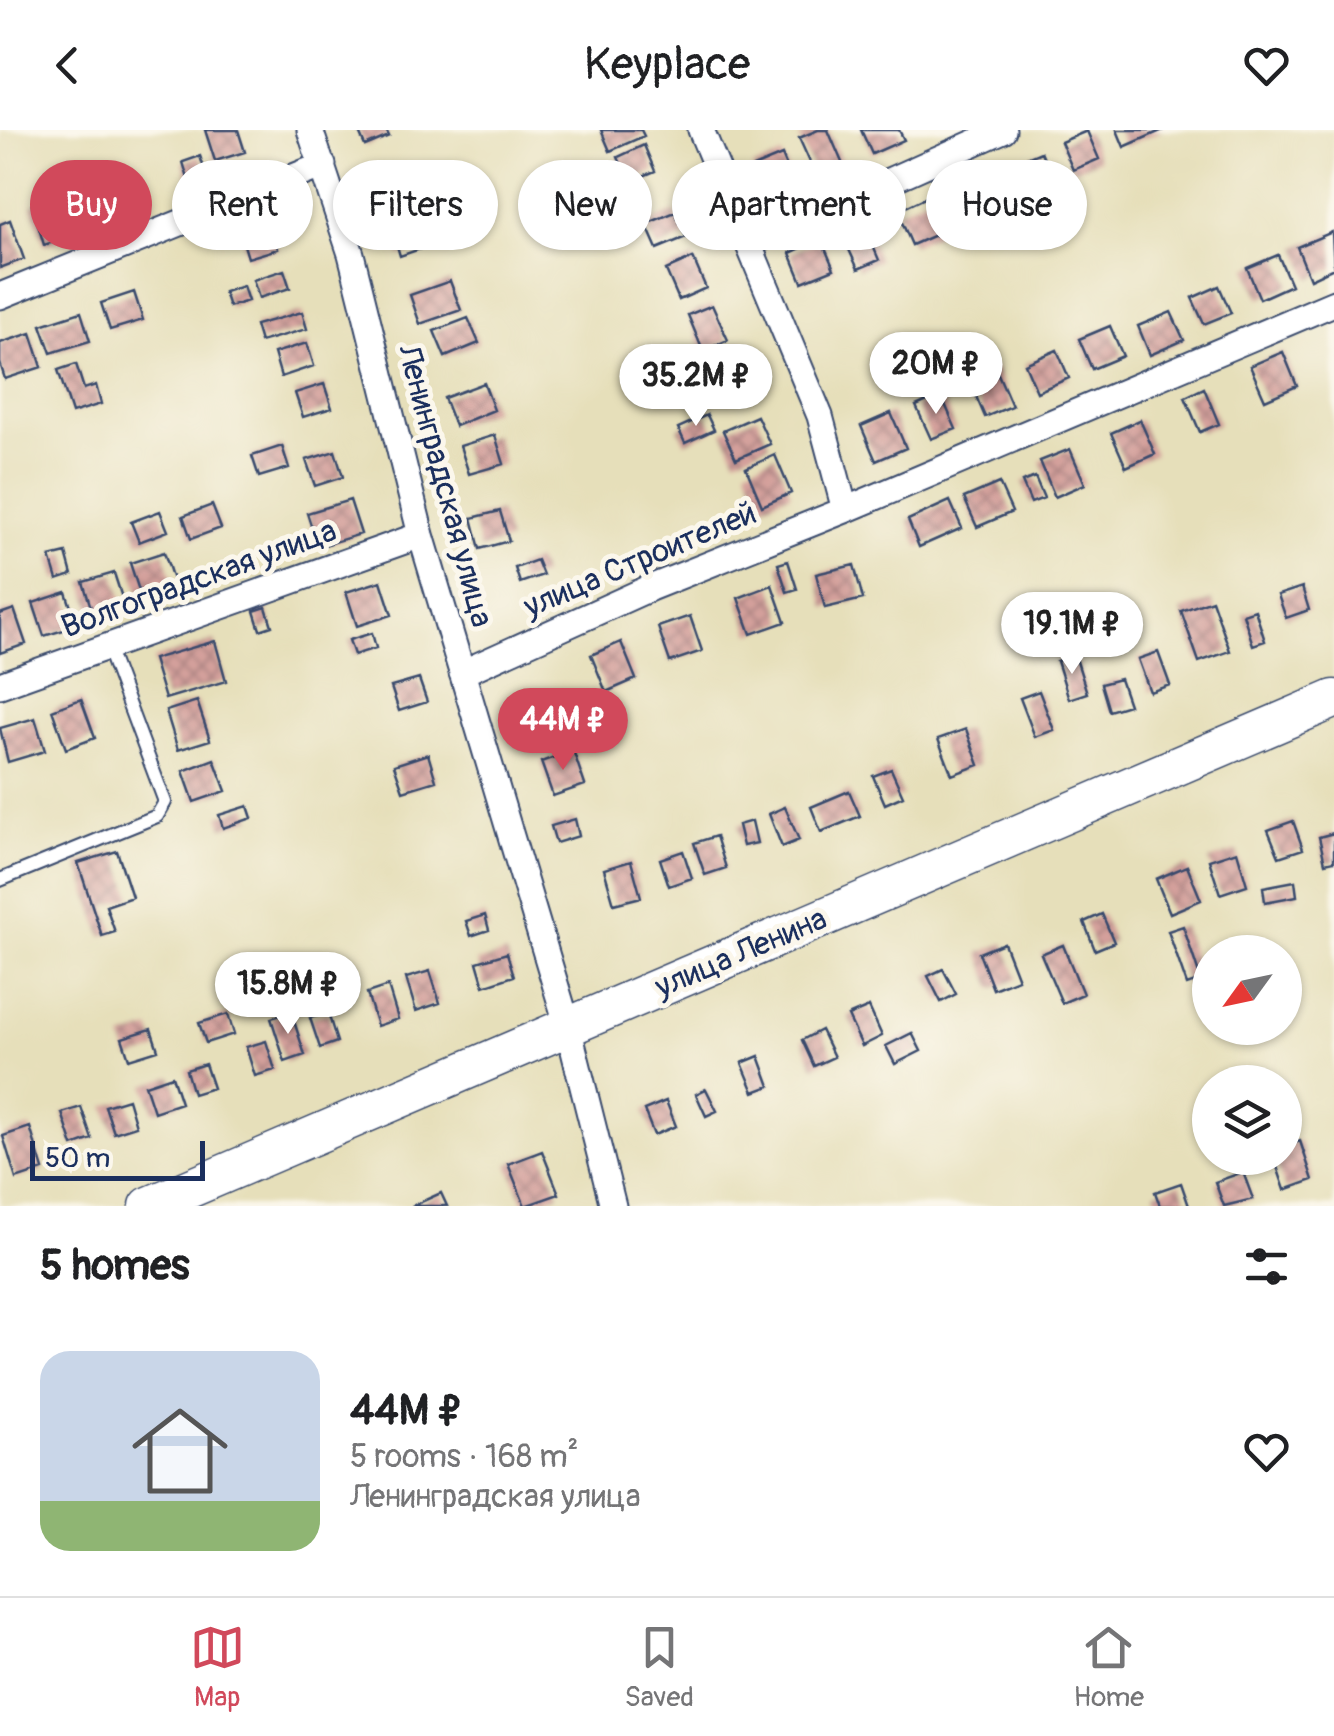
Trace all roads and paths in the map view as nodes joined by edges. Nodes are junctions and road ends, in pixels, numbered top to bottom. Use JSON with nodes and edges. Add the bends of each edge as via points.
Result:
{"nodes":[{"id":1,"x":310,"y":130,"type":"edge"},
{"id":2,"x":701,"y":130,"type":"edge"},
{"id":3,"x":1003,"y":130,"type":"edge"},
{"id":4,"x":714,"y":160,"type":"edge"},
{"id":5,"x":324,"y":164,"type":"junction"},
{"id":6,"x":906,"y":173,"type":"edge"},
{"id":7,"x":753,"y":250,"type":"edge"},
{"id":8,"x":0,"y":296,"type":"edge"},
{"id":9,"x":1334,"y":303,"type":"edge"},
{"id":10,"x":845,"y":510,"type":"junction"},
{"id":11,"x":420,"y":535,"type":"junction"},
{"id":12,"x":107,"y":647,"type":"junction"},
{"id":13,"x":462,"y":673,"type":"junction"},
{"id":14,"x":0,"y":685,"type":"edge"},
{"id":15,"x":1334,"y":699,"type":"edge"},
{"id":16,"x":0,"y":880,"type":"edge"},
{"id":17,"x":568,"y":1027,"type":"junction"},
{"id":18,"x":149,"y":1206,"type":"edge"},
{"id":19,"x":613,"y":1206,"type":"edge"}],
"edges":[{"from":1,"to":5,"type":"street","name":"Ленинградская улица"},
{"from":2,"to":4,"type":"street"},
{"from":3,"to":6,"type":"street"},
{"from":5,"to":8,"type":"street"},
{"from":5,"to":11,"type":"street","name":"Ленинградская улица"},
{"from":7,"to":10,"type":"street","via":[[820,416]]},
{"from":9,"to":10,"type":"street","name":"улица Строителей"},
{"from":10,"to":13,"type":"street","name":"улица Строителей"},
{"from":11,"to":12,"type":"street","name":"Волгоградская улица"},
{"from":11,"to":13,"type":"street","name":"Ленинградская улица"},
{"from":12,"to":14,"type":"street","name":"Волгоградская улица"},
{"from":12,"to":16,"type":"lane","via":[[164,802],[157,816]]},
{"from":13,"to":17,"type":"street","name":"Ленинградская улица"},
{"from":15,"to":17,"type":"main road","name":"улица Ленина"},
{"from":17,"to":18,"type":"main road","name":"улица Ленина"},
{"from":17,"to":19,"type":"street","name":"Ленинградская улица"}]}
